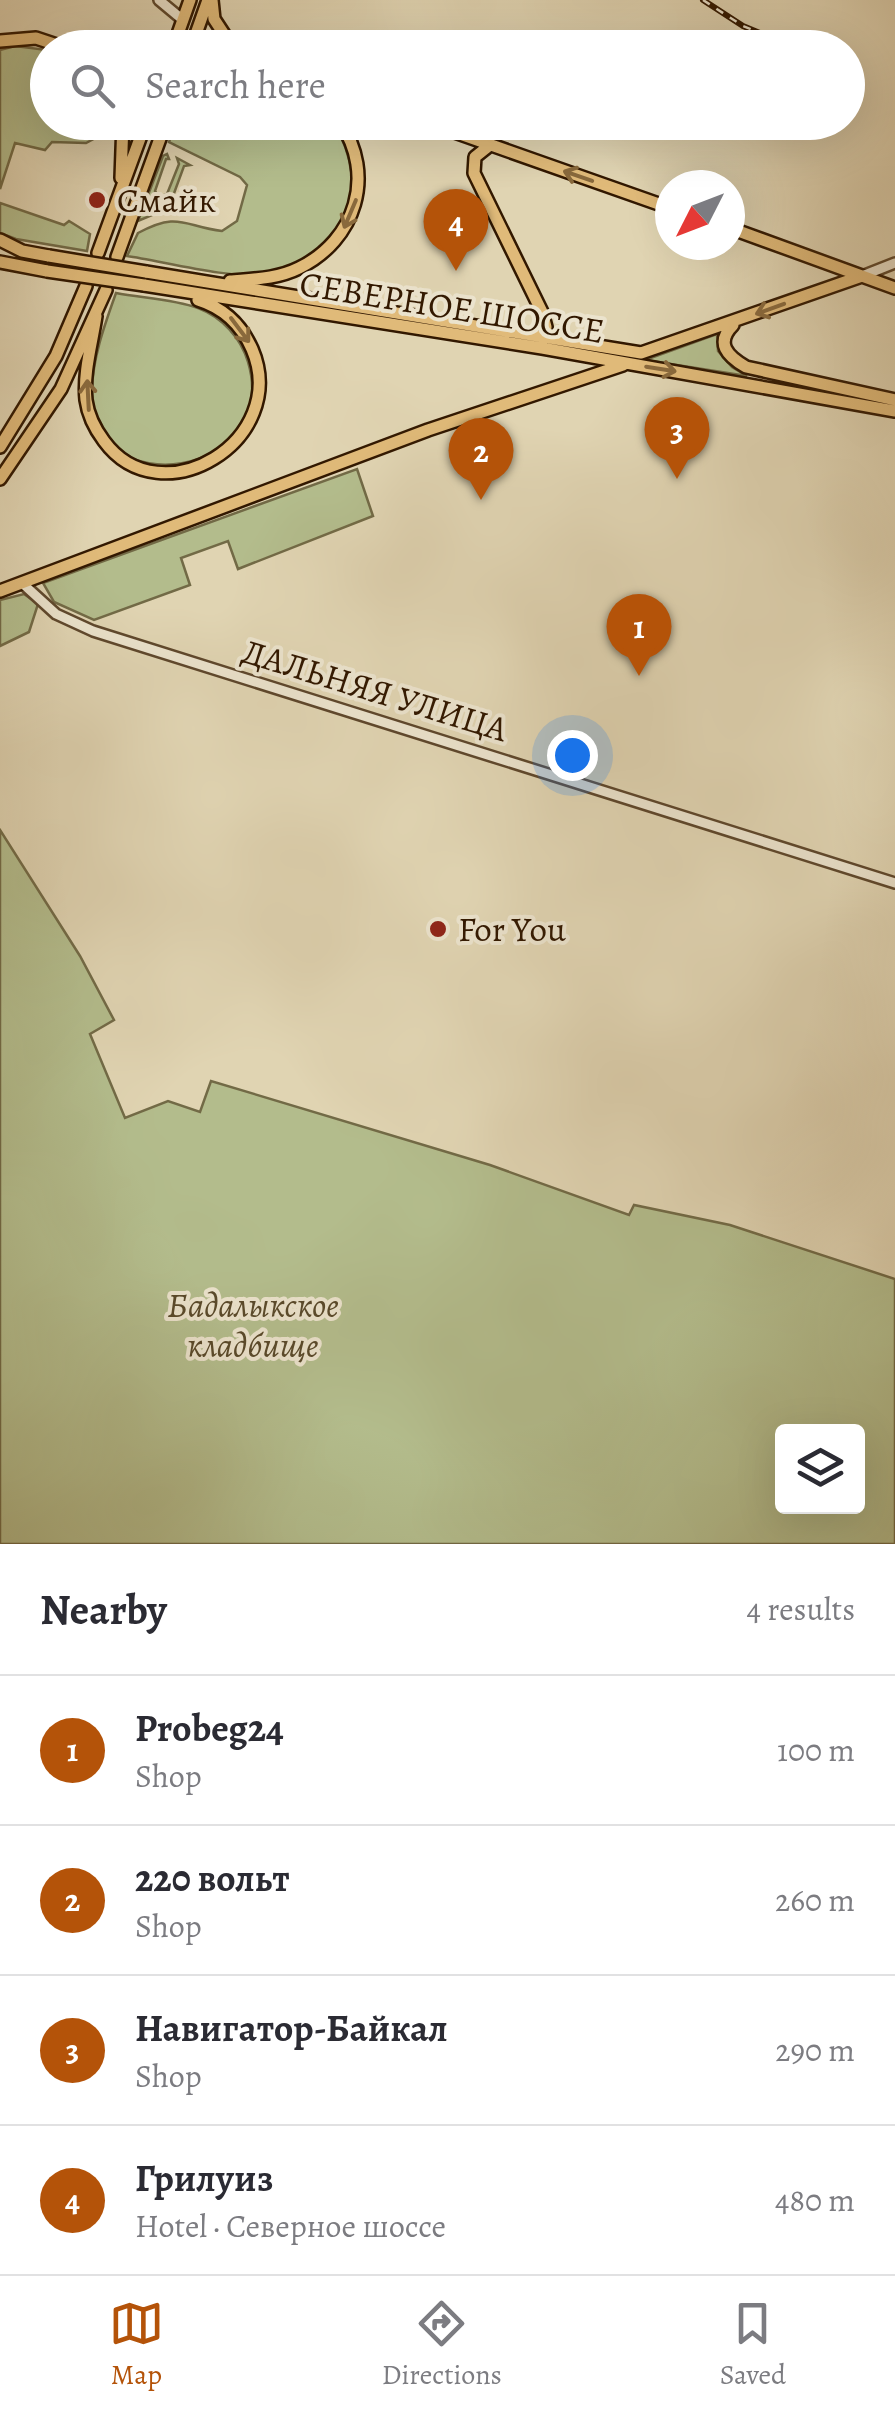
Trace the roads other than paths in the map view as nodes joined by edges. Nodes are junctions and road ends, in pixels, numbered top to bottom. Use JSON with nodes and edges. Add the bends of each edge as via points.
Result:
{"nodes":[{"id":1,"x":159,"y":0,"type":"edge"},
{"id":2,"x":190,"y":0,"type":"edge"},
{"id":3,"x":210,"y":0,"type":"edge"},
{"id":4,"x":183,"y":20,"type":"junction"},
{"id":5,"x":179,"y":30,"type":"edge"},
{"id":6,"x":198,"y":30,"type":"edge"},
{"id":7,"x":221,"y":30,"type":"edge"},
{"id":8,"x":30,"y":39,"type":"edge"},
{"id":9,"x":0,"y":42,"type":"edge"},
{"id":10,"x":122,"y":140,"type":"edge"},
{"id":11,"x":140,"y":140,"type":"edge"},
{"id":12,"x":349,"y":140,"type":"edge"},
{"id":13,"x":476,"y":140,"type":"edge"},
{"id":14,"x":159,"y":142,"type":"edge"},
{"id":15,"x":490,"y":145,"type":"junction"},
{"id":16,"x":120,"y":194,"type":"junction"},
{"id":17,"x":655,"y":203,"type":"edge"},
{"id":18,"x":745,"y":233,"type":"edge"},
{"id":19,"x":0,"y":240,"type":"edge"},
{"id":20,"x":0,"y":248,"type":"edge"},
{"id":21,"x":22,"y":251,"type":"junction"},
{"id":22,"x":98,"y":254,"type":"dead end"},
{"id":23,"x":118,"y":257,"type":"dead end"},
{"id":24,"x":0,"y":262,"type":"edge"},
{"id":25,"x":895,"y":264,"type":"edge"},
{"id":26,"x":862,"y":276,"type":"junction"},
{"id":27,"x":148,"y":281,"type":"junction"},
{"id":28,"x":216,"y":283,"type":"junction"},
{"id":29,"x":86,"y":286,"type":"dead end"},
{"id":30,"x":895,"y":288,"type":"edge"},
{"id":31,"x":106,"y":290,"type":"dead end"},
{"id":32,"x":529,"y":292,"type":"junction"},
{"id":33,"x":96,"y":316,"type":"junction"},
{"id":34,"x":736,"y":322,"type":"junction"},
{"id":35,"x":520,"y":332,"type":"junction"},
{"id":36,"x":543,"y":342,"type":"junction"},
{"id":37,"x":564,"y":352,"type":"junction"},
{"id":38,"x":627,"y":364,"type":"junction"},
{"id":39,"x":566,"y":383,"type":"junction"},
{"id":40,"x":895,"y":400,"type":"edge"},
{"id":41,"x":895,"y":411,"type":"edge"},
{"id":42,"x":2,"y":443,"type":"edge"},
{"id":43,"x":0,"y":479,"type":"edge"},
{"id":44,"x":22,"y":583,"type":"junction"},
{"id":45,"x":0,"y":590,"type":"edge"},
{"id":46,"x":895,"y":882,"type":"edge"}],
"edges":[{"from":1,"to":4,"type":"street"},
{"from":2,"to":4,"type":"main road"},
{"from":3,"to":6,"type":"main road"},
{"from":3,"to":7,"type":"main road"},
{"from":4,"to":5,"type":"main road"},
{"from":8,"to":9,"type":"main road"},
{"from":10,"to":16,"type":"main road"},
{"from":11,"to":16,"type":"main road"},
{"from":12,"to":28,"type":"main road","one_way":true,"via":[[360,178],[350,222],[298,269]]},
{"from":13,"to":15,"type":"main road"},
{"from":14,"to":23,"type":"main road"},
{"from":17,"to":15,"type":"main road","one_way":true},
{"from":15,"to":32,"type":"main road","via":[[475,157],[474,174]]},
{"from":16,"to":22,"type":"main road"},
{"from":18,"to":26,"type":"main road"},
{"from":19,"to":21,"type":"main road"},
{"from":20,"to":21,"type":"street","name":"СЕВЕРНОЕ ШОССЕ"},
{"from":21,"to":27,"type":"main road","name":"СЕВЕРНОЕ ШОССЕ","bridge":true},
{"from":24,"to":27,"type":"main road","name":"СЕВЕРНОЕ ШОССЕ","bridge":true},
{"from":25,"to":26,"type":"street"},
{"from":26,"to":30,"type":"main road"},
{"from":26,"to":34,"type":"main road","name":"СЕВЕРНОЕ ШОССЕ","one_way":true},
{"from":27,"to":28,"type":"main road","name":"СЕВЕРНОЕ ШОССЕ"},
{"from":27,"to":33,"type":"main road","one_way":true,"via":[[226,313],[255,356],[255,409],[239,442],[222,455],[147,472],[112,453],[86,399]]},
{"from":27,"to":36,"type":"main road","name":"СЕВЕРНОЕ ШОССЕ"},
{"from":28,"to":35,"type":"main road","name":"СЕВЕРНОЕ ШОССЕ"},
{"from":29,"to":42,"type":"main road","via":[[56,356]]},
{"from":31,"to":33,"type":"main road"},
{"from":32,"to":35,"type":"main road","via":[[535,316]]},
{"from":32,"to":36,"type":"main road","via":[[542,312]]},
{"from":33,"to":43,"type":"main road","via":[[46,415]]},
{"from":34,"to":36,"type":"main road","name":"СЕВЕРНОЕ ШОССЕ","via":[[640,353]]},
{"from":34,"to":40,"type":"main road","via":[[723,345],[746,367]]},
{"from":35,"to":36,"type":"main road","name":"СЕВЕРНОЕ ШОССЕ"},
{"from":36,"to":37,"type":"main road","name":"СЕВЕРНОЕ ШОССЕ"},
{"from":37,"to":38,"type":"main road","name":"СЕВЕРНОЕ ШОССЕ"},
{"from":37,"to":39,"type":"main road","via":[[575,367]]},
{"from":38,"to":39,"type":"main road"},
{"from":38,"to":41,"type":"main road","name":"СЕВЕРНОЕ ШОССЕ","one_way":true},
{"from":39,"to":44,"type":"main road"},
{"from":44,"to":45,"type":"main road"},
{"from":44,"to":46,"type":"street","name":"ДАЛЬНЯЯ УЛИЦА","via":[[56,614],[94,631]]}]}
